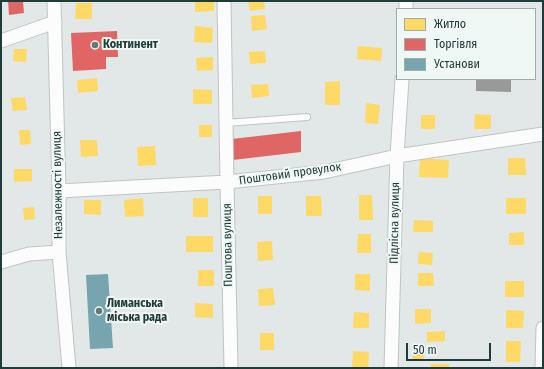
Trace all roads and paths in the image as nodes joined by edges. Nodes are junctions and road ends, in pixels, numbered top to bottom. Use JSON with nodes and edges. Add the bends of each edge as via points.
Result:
{"nodes":[{"id":1,"x":54,"y":1,"type":"edge"},
{"id":2,"x":224,"y":1,"type":"edge"},
{"id":3,"x":55,"y":22,"type":"junction"},
{"id":4,"x":1,"y":41,"type":"edge"},
{"id":5,"x":402,"y":80,"type":"edge"},
{"id":6,"x":307,"y":117,"type":"dead end"},
{"id":7,"x":226,"y":123,"type":"junction"},
{"id":8,"x":543,"y":134,"type":"edge"},
{"id":9,"x":397,"y":156,"type":"junction"},
{"id":10,"x":227,"y":182,"type":"junction"},
{"id":11,"x":59,"y":191,"type":"junction"},
{"id":12,"x":59,"y":252,"type":"junction"},
{"id":13,"x":1,"y":262,"type":"edge"},
{"id":14,"x":543,"y":328,"type":"edge"},
{"id":15,"x":69,"y":368,"type":"edge"},
{"id":16,"x":232,"y":368,"type":"edge"},
{"id":17,"x":391,"y":368,"type":"edge"},
{"id":18,"x":542,"y":368,"type":"edge"}],
"edges":[{"from":1,"to":3,"type":"street","name":"Незалежності вулиця"},
{"from":2,"to":7,"type":"street","name":"Поштова вулиця"},
{"from":3,"to":4,"type":"street"},
{"from":3,"to":11,"type":"street","name":"Незалежності вулиця"},
{"from":5,"to":9,"type":"street","name":"Підлісна вулиця"},
{"from":6,"to":7,"type":"lane"},
{"from":7,"to":10,"type":"street","name":"Поштова вулиця"},
{"from":8,"to":9,"type":"street","name":"Поштовий провулок"},
{"from":9,"to":10,"type":"street","name":"Поштовий провулок","via":[[324,172]]},
{"from":9,"to":17,"type":"street","name":"Підлісна вулиця"},
{"from":10,"to":11,"type":"street","name":"Поштовий провулок"},
{"from":10,"to":16,"type":"street","name":"Поштова вулиця"},
{"from":11,"to":12,"type":"street","name":"Незалежності вулиця"},
{"from":12,"to":13,"type":"street","via":[[29,254]]},
{"from":12,"to":15,"type":"street","name":"Незалежності вулиця"},
{"from":14,"to":18,"type":"street"}]}
